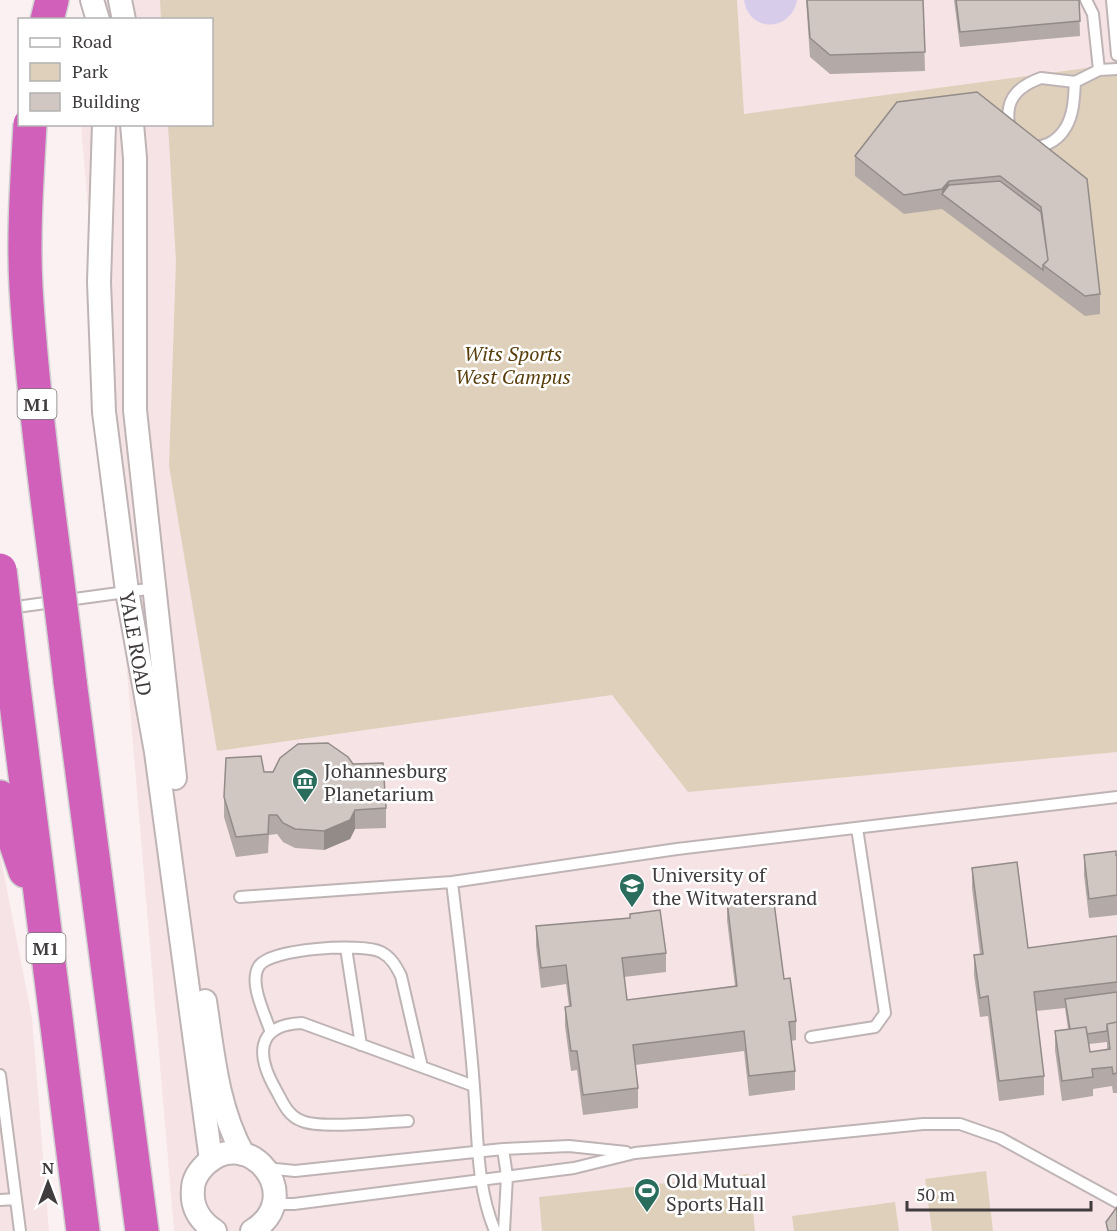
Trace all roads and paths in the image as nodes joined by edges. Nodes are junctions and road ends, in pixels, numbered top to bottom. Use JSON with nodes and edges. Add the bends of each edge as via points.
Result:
{"nodes":[{"id":1,"x":52,"y":0,"type":"edge"},
{"id":2,"x":92,"y":0,"type":"edge"},
{"id":3,"x":120,"y":0,"type":"edge"},
{"id":4,"x":1086,"y":0,"type":"edge"},
{"id":5,"x":1112,"y":0,"type":"edge"},
{"id":6,"x":48,"y":18,"type":"edge"},
{"id":7,"x":97,"y":18,"type":"edge"},
{"id":8,"x":124,"y":18,"type":"edge"},
{"id":9,"x":1117,"y":55,"type":"edge"},
{"id":10,"x":1117,"y":69,"type":"edge"},
{"id":11,"x":1099,"y":70,"type":"junction"},
{"id":12,"x":1075,"y":82,"type":"junction"},
{"id":13,"x":30,"y":126,"type":"edge"},
{"id":14,"x":104,"y":126,"type":"edge"},
{"id":15,"x":132,"y":126,"type":"edge"},
{"id":16,"x":0,"y":570,"type":"edge"},
{"id":17,"x":155,"y":588,"type":"junction"},
{"id":18,"x":127,"y":591,"type":"junction"},
{"id":19,"x":0,"y":609,"type":"edge"},
{"id":20,"x":0,"y":797,"type":"edge"},
{"id":21,"x":1117,"y":797,"type":"edge"},
{"id":22,"x":174,"y":827,"type":"junction"},
{"id":23,"x":857,"y":828,"type":"junction"},
{"id":24,"x":452,"y":882,"type":"junction"},
{"id":25,"x":240,"y":897,"type":"dead end"},
{"id":26,"x":41,"y":905,"type":"junction"},
{"id":27,"x":346,"y":948,"type":"junction"},
{"id":28,"x":271,"y":1033,"type":"junction"},
{"id":29,"x":811,"y":1037,"type":"dead end"},
{"id":30,"x":361,"y":1045,"type":"junction"},
{"id":31,"x":422,"y":1067,"type":"junction"},
{"id":32,"x":0,"y":1075,"type":"edge"},
{"id":33,"x":474,"y":1086,"type":"junction"},
{"id":34,"x":408,"y":1121,"type":"dead end"},
{"id":35,"x":503,"y":1149,"type":"junction"},
{"id":36,"x":478,"y":1151,"type":"junction"},
{"id":37,"x":635,"y":1153,"type":"junction"},
{"id":38,"x":243,"y":1154,"type":"junction"},
{"id":39,"x":211,"y":1160,"type":"junction"},
{"id":40,"x":266,"y":1168,"type":"junction"},
{"id":41,"x":507,"y":1176,"type":"junction"},
{"id":42,"x":482,"y":1178,"type":"junction"},
{"id":43,"x":16,"y":1199,"type":"junction"},
{"id":44,"x":0,"y":1200,"type":"edge"},
{"id":45,"x":1117,"y":1203,"type":"edge"},
{"id":46,"x":274,"y":1204,"type":"junction"},
{"id":47,"x":20,"y":1231,"type":"edge"},
{"id":48,"x":83,"y":1231,"type":"edge"},
{"id":49,"x":142,"y":1231,"type":"edge"},
{"id":50,"x":214,"y":1231,"type":"edge"},
{"id":51,"x":252,"y":1231,"type":"edge"},
{"id":52,"x":495,"y":1231,"type":"edge"},
{"id":53,"x":504,"y":1231,"type":"edge"}],
"edges":[{"from":1,"to":6,"type":"highway"},
{"from":2,"to":7,"type":"street"},
{"from":3,"to":8,"type":"street"},
{"from":4,"to":11,"type":"lane","via":[[1093,14]]},
{"from":5,"to":9,"type":"lane"},
{"from":10,"to":11,"type":"lane"},
{"from":11,"to":12,"type":"lane"},
{"from":12,"to":12,"type":"lane","via":[[1041,78],[1021,87],[1010,102],[1006,122],[1012,135],[1023,144],[1053,142],[1066,127],[1074,103]]},
{"from":13,"to":49,"type":"highway","number":"M1","bridge":true,"via":[[26,286],[34,381]]},
{"from":14,"to":18,"type":"street","name":"YALE ROAD","via":[[99,282],[104,412]]},
{"from":15,"to":17,"type":"street","name":"YALE ROAD","via":[[135,410]]},
{"from":16,"to":26,"type":"highway","number":"M1","bridge":true},
{"from":17,"to":18,"type":"lane"},
{"from":17,"to":22,"type":"street","name":"YALE ROAD"},
{"from":18,"to":19,"type":"lane"},
{"from":18,"to":22,"type":"street","name":"YALE ROAD"},
{"from":20,"to":26,"type":"highway","via":[[18,856]]},
{"from":21,"to":23,"type":"lane"},
{"from":22,"to":38,"type":"street","name":"YALE ROAD","via":[[222,1110]]},
{"from":22,"to":39,"type":"street","name":"YALE ROAD"},
{"from":23,"to":24,"type":"lane"},
{"from":23,"to":29,"type":"lane","via":[[885,1013],[874,1027]]},
{"from":24,"to":25,"type":"lane"},
{"from":24,"to":33,"type":"lane"},
{"from":26,"to":48,"type":"highway","number":"M1"},
{"from":27,"to":28,"type":"lane","via":[[309,950],[268,959],[260,965],[257,991]]},
{"from":27,"to":30,"type":"lane"},
{"from":27,"to":31,"type":"lane","via":[[364,946],[382,952],[394,962],[401,976]]},
{"from":28,"to":30,"type":"lane","via":[[288,1024],[302,1023]]},
{"from":28,"to":34,"type":"lane","via":[[262,1049],[264,1065],[289,1114],[303,1122],[319,1123]]},
{"from":30,"to":31,"type":"lane"},
{"from":31,"to":33,"type":"lane"},
{"from":32,"to":43,"type":"lane"},
{"from":33,"to":36,"type":"lane"},
{"from":35,"to":36,"type":"lane"},
{"from":35,"to":37,"type":"lane","via":[[569,1146]]},
{"from":35,"to":41,"type":"lane"},
{"from":36,"to":40,"type":"lane","via":[[295,1171]]},
{"from":36,"to":42,"type":"lane"},
{"from":37,"to":41,"type":"lane","via":[[573,1168]]},
{"from":37,"to":45,"type":"lane","via":[[923,1124],[960,1124],[1000,1138]]},
{"from":38,"to":39,"type":"street","via":[[221,1155]]},
{"from":38,"to":40,"type":"street"},
{"from":39,"to":50,"type":"street","via":[[199,1171],[193,1187],[193,1204],[201,1220]]},
{"from":40,"to":46,"type":"street","via":[[276,1191]]},
{"from":41,"to":42,"type":"lane"},
{"from":41,"to":53,"type":"lane"},
{"from":42,"to":46,"type":"lane"},
{"from":42,"to":52,"type":"lane"},
{"from":43,"to":44,"type":"lane"},
{"from":43,"to":47,"type":"lane"},
{"from":46,"to":51,"type":"street","via":[[269,1216]]}]}
